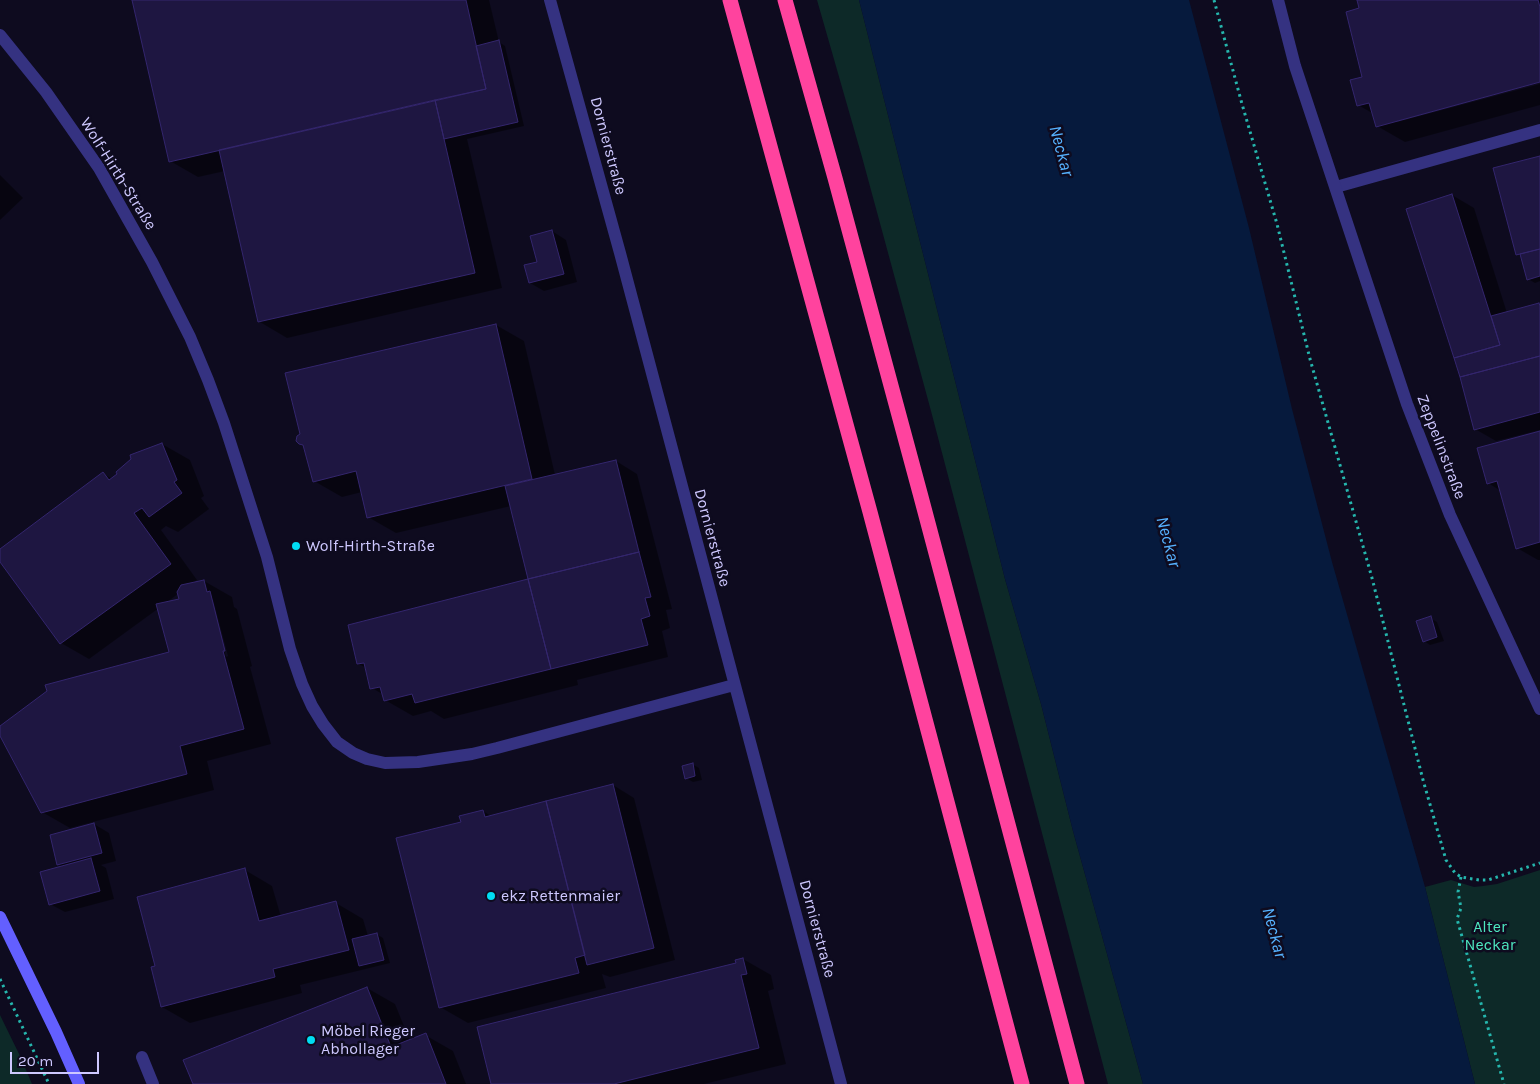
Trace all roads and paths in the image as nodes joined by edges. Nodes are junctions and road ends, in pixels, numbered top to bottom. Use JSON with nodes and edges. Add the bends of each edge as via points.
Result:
{"nodes":[{"id":1,"x":550,"y":0,"type":"edge"},
{"id":2,"x":730,"y":0,"type":"edge"},
{"id":3,"x":785,"y":0,"type":"edge"},
{"id":4,"x":1214,"y":0,"type":"edge"},
{"id":5,"x":1278,"y":0,"type":"edge"},
{"id":6,"x":0,"y":35,"type":"edge"},
{"id":7,"x":1540,"y":130,"type":"edge"},
{"id":8,"x":1336,"y":187,"type":"junction"},
{"id":9,"x":734,"y":685,"type":"junction"},
{"id":10,"x":1540,"y":709,"type":"edge"},
{"id":11,"x":1540,"y":863,"type":"edge"},
{"id":12,"x":1460,"y":877,"type":"junction"},
{"id":13,"x":0,"y":917,"type":"edge"},
{"id":14,"x":0,"y":979,"type":"edge"},
{"id":15,"x":142,"y":1057,"type":"dead end"},
{"id":16,"x":49,"y":1084,"type":"edge"},
{"id":17,"x":79,"y":1084,"type":"edge"},
{"id":18,"x":153,"y":1084,"type":"edge"},
{"id":19,"x":841,"y":1084,"type":"edge"},
{"id":20,"x":1022,"y":1084,"type":"edge"},
{"id":21,"x":1077,"y":1084,"type":"edge"},
{"id":22,"x":1504,"y":1084,"type":"edge"}],
"edges":[{"from":1,"to":9,"type":"street","name":"Dornierstraße"},
{"from":2,"to":20,"type":"highway"},
{"from":3,"to":21,"type":"highway"},
{"from":4,"to":12,"type":"path","via":[[1277,224],[1312,368],[1367,560],[1442,850],[1450,867]]},
{"from":5,"to":8,"type":"street","name":"Zeppelinstraße","via":[[1295,66]]},
{"from":6,"to":9,"type":"street","name":"Wolf-Hirth-Straße","via":[[46,92],[99,168],[190,337],[208,380],[267,557],[302,684],[323,724],[338,742],[367,759],[385,763],[418,762],[497,748]]},
{"from":7,"to":8,"type":"street"},
{"from":8,"to":10,"type":"street","name":"Zeppelinstraße","via":[[1407,404],[1436,480]]},
{"from":9,"to":19,"type":"street","name":"Dornierstraße"},
{"from":11,"to":12,"type":"path","via":[[1488,880]]},
{"from":12,"to":22,"type":"path","via":[[1461,908],[1457,919]]},
{"from":13,"to":17,"type":"main road"},
{"from":14,"to":16,"type":"path"},
{"from":15,"to":18,"type":"street"}]}
